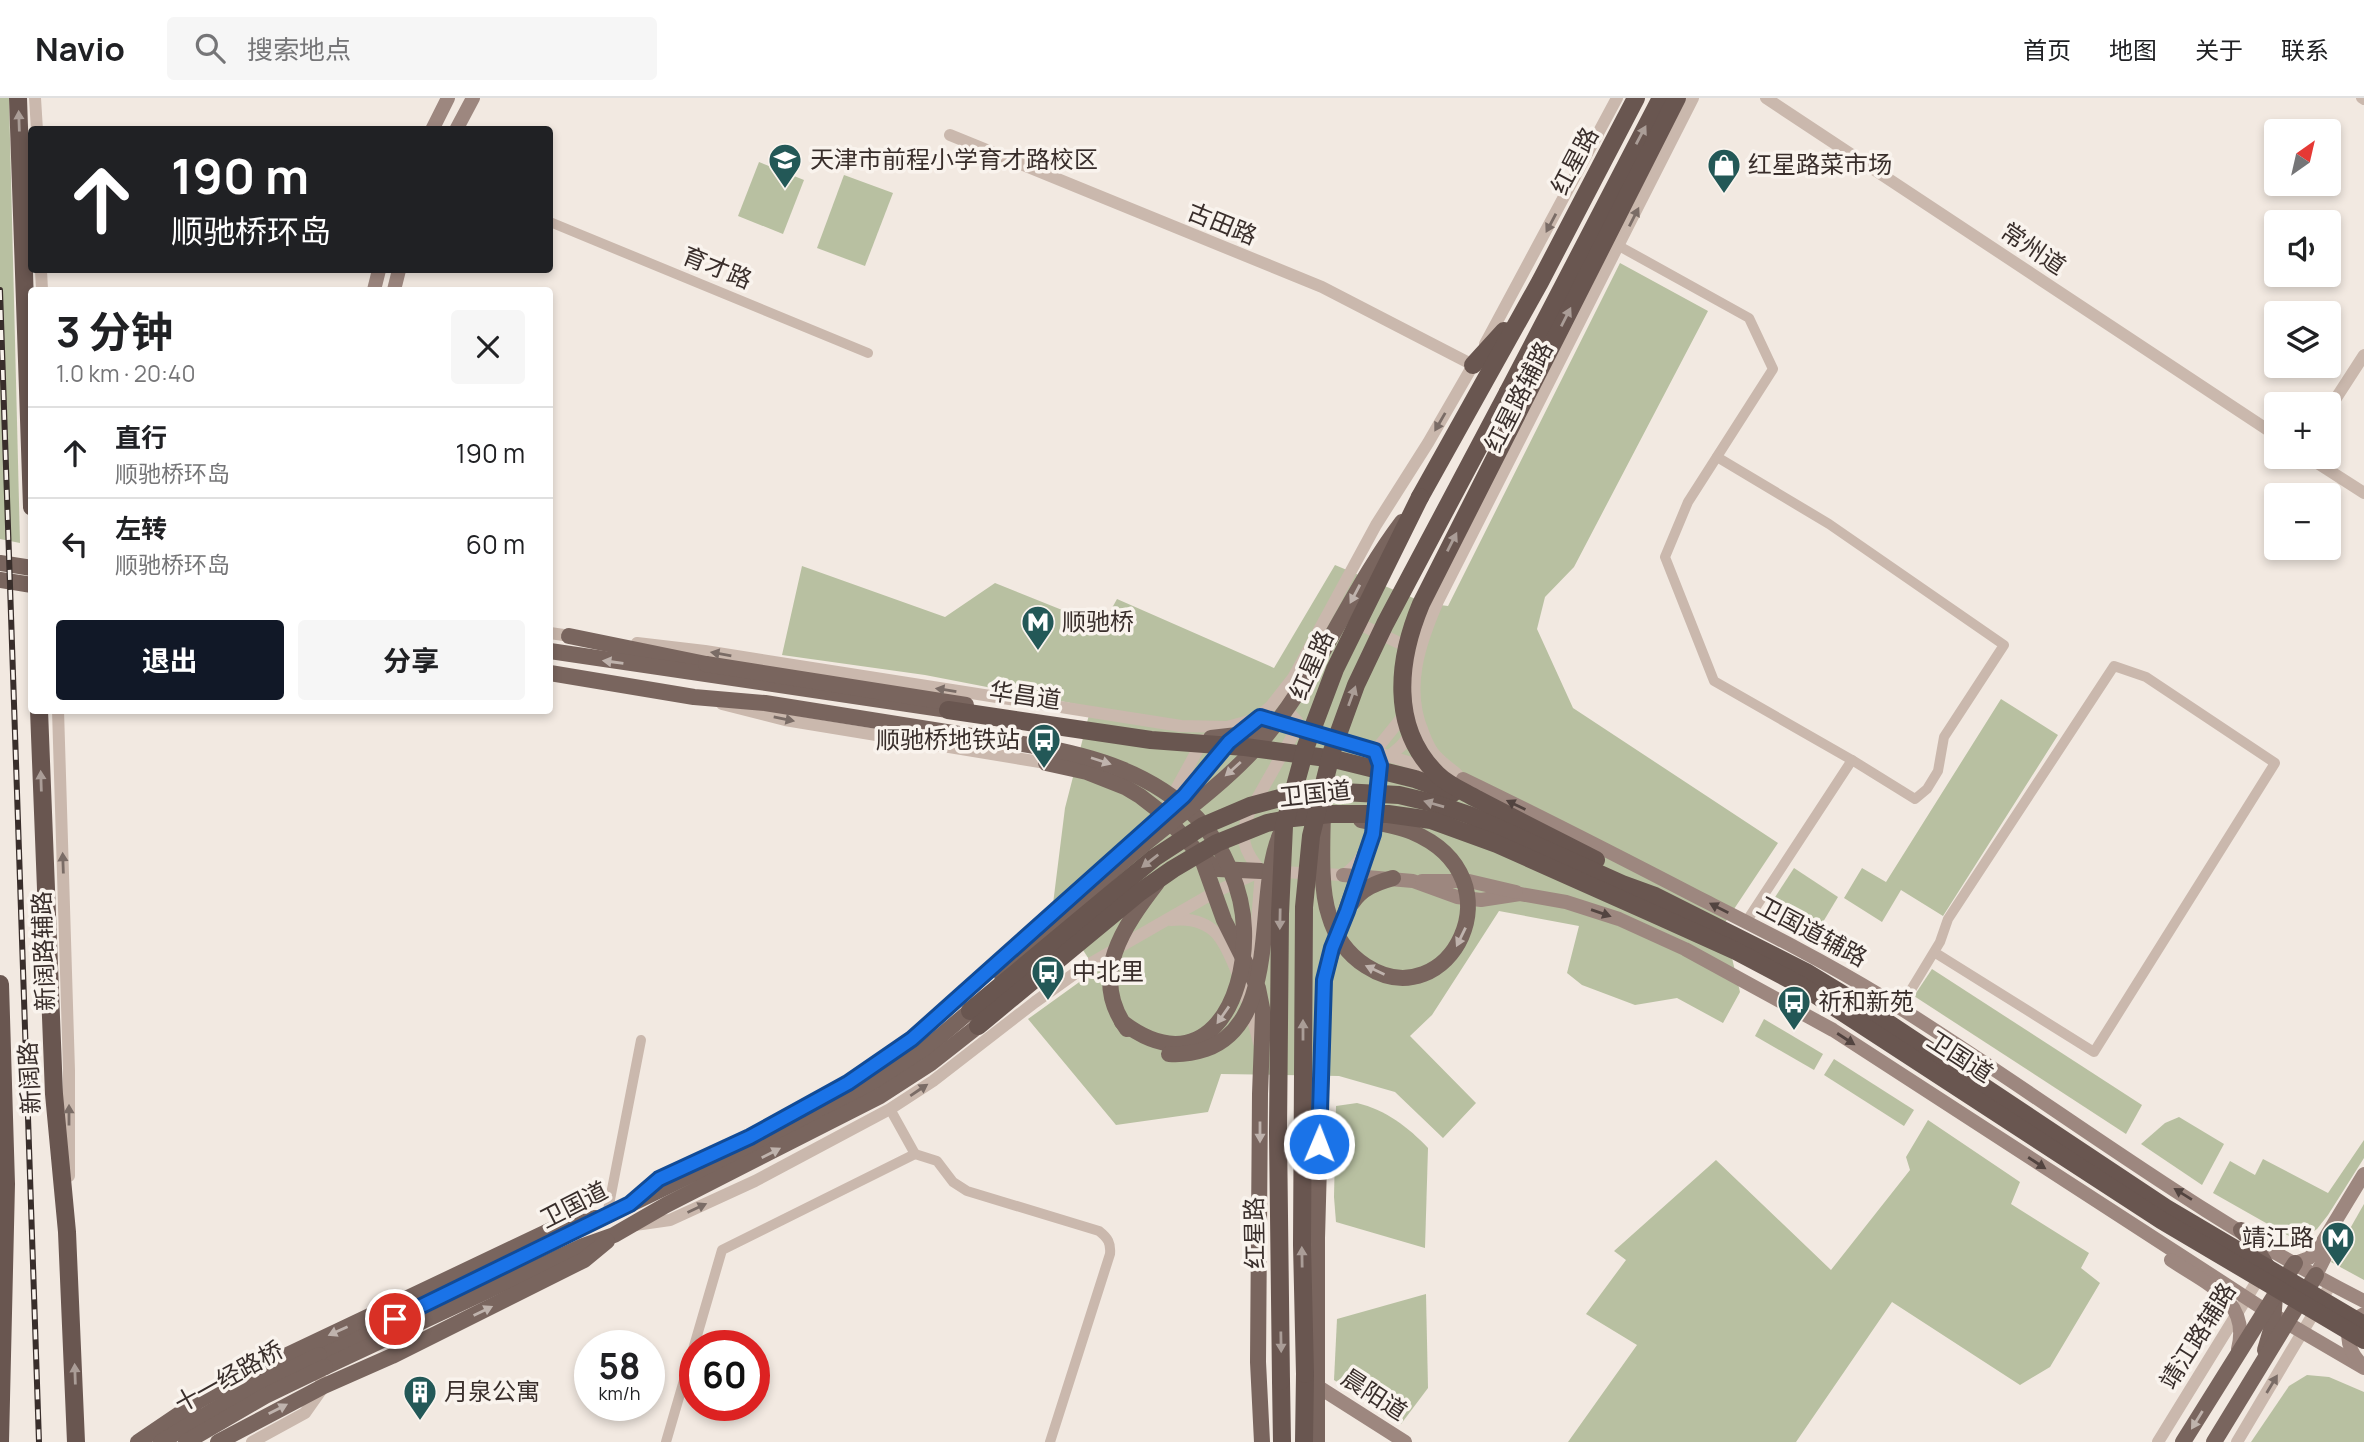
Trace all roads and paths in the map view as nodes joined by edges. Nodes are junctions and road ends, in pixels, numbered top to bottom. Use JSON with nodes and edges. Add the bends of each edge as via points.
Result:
{"nodes":[{"id":1,"x":18,"y":98,"type":"edge"},
{"id":2,"x":36,"y":98,"type":"edge"},
{"id":3,"x":448,"y":98,"type":"edge"},
{"id":4,"x":473,"y":98,"type":"edge"},
{"id":5,"x":1617,"y":98,"type":"edge"},
{"id":6,"x":1636,"y":98,"type":"edge"},
{"id":7,"x":1661,"y":98,"type":"edge"},
{"id":8,"x":1677,"y":98,"type":"edge"},
{"id":9,"x":1693,"y":98,"type":"edge"},
{"id":10,"x":1766,"y":98,"type":"edge"},
{"id":11,"x":1774,"y":98,"type":"edge"},
{"id":12,"x":37,"y":126,"type":"edge"},
{"id":13,"x":434,"y":126,"type":"edge"},
{"id":14,"x":459,"y":126,"type":"edge"},
{"id":15,"x":950,"y":135,"type":"dead end"},
{"id":16,"x":553,"y":223,"type":"edge"},
{"id":17,"x":1619,"y":246,"type":"junction"},
{"id":18,"x":868,"y":352,"type":"dead end"},
{"id":19,"x":2364,"y":355,"type":"edge"},
{"id":20,"x":2364,"y":364,"type":"edge"},
{"id":21,"x":1481,"y":368,"type":"junction"},
{"id":22,"x":28,"y":390,"type":"edge"},
{"id":23,"x":2340,"y":392,"type":"edge"},
{"id":24,"x":2341,"y":399,"type":"edge"},
{"id":25,"x":2264,"y":425,"type":"edge"},
{"id":26,"x":2264,"y":425,"type":"edge"},
{"id":27,"x":1717,"y":457,"type":"junction"},
{"id":28,"x":2329,"y":469,"type":"edge"},
{"id":29,"x":2364,"y":492,"type":"edge"},
{"id":30,"x":1420,"y":497,"type":"junction"},
{"id":31,"x":0,"y":562,"type":"edge"},
{"id":32,"x":28,"y":567,"type":"edge"},
{"id":33,"x":0,"y":580,"type":"edge"},
{"id":34,"x":28,"y":584,"type":"edge"},
{"id":35,"x":1330,"y":610,"type":"junction"},
{"id":36,"x":553,"y":633,"type":"edge"},
{"id":37,"x":569,"y":636,"type":"junction"},
{"id":38,"x":553,"y":651,"type":"edge"},
{"id":39,"x":1419,"y":652,"type":"junction"},
{"id":40,"x":553,"y":674,"type":"edge"},
{"id":41,"x":1293,"y":678,"type":"junction"},
{"id":42,"x":694,"y":697,"type":"junction"},
{"id":43,"x":1415,"y":704,"type":"junction"},
{"id":44,"x":948,"y":710,"type":"joint"},
{"id":45,"x":1282,"y":713,"type":"junction"},
{"id":46,"x":38,"y":714,"type":"edge"},
{"id":47,"x":58,"y":714,"type":"edge"},
{"id":48,"x":1260,"y":717,"type":"junction"},
{"id":49,"x":1419,"y":723,"type":"junction"},
{"id":50,"x":1297,"y":727,"type":"junction"},
{"id":51,"x":1209,"y":728,"type":"junction"},
{"id":52,"x":1375,"y":751,"type":"junction"},
{"id":53,"x":1384,"y":760,"type":"junction"},
{"id":54,"x":1852,"y":760,"type":"junction"},
{"id":55,"x":1046,"y":762,"type":"joint"},
{"id":56,"x":1462,"y":779,"type":"junction"},
{"id":57,"x":1323,"y":784,"type":"junction"},
{"id":58,"x":1489,"y":806,"type":"junction"},
{"id":59,"x":1162,"y":813,"type":"junction"},
{"id":60,"x":1331,"y":814,"type":"junction"},
{"id":61,"x":1284,"y":826,"type":"junction"},
{"id":62,"x":1583,"y":837,"type":"junction"},
{"id":63,"x":1366,"y":852,"type":"junction"},
{"id":64,"x":1201,"y":856,"type":"junction"},
{"id":65,"x":1261,"y":871,"type":"junction"},
{"id":66,"x":1351,"y":875,"type":"junction"},
{"id":67,"x":1162,"y":876,"type":"junction"},
{"id":68,"x":1393,"y":878,"type":"junction"},
{"id":69,"x":1215,"y":892,"type":"junction"},
{"id":70,"x":1655,"y":896,"type":"junction"},
{"id":71,"x":1566,"y":902,"type":"junction"},
{"id":72,"x":1347,"y":911,"type":"junction"},
{"id":73,"x":1042,"y":921,"type":"junction"},
{"id":74,"x":1167,"y":921,"type":"junction"},
{"id":75,"x":1746,"y":922,"type":"junction"},
{"id":76,"x":1226,"y":935,"type":"junction"},
{"id":77,"x":1789,"y":943,"type":"junction"},
{"id":78,"x":1934,"y":952,"type":"junction"},
{"id":79,"x":1081,"y":970,"type":"junction"},
{"id":80,"x":1253,"y":978,"type":"junction"},
{"id":81,"x":0,"y":984,"type":"edge"},
{"id":82,"x":1764,"y":991,"type":"junction"},
{"id":83,"x":1899,"y":1008,"type":"junction"},
{"id":84,"x":974,"y":1018,"type":"junction"},
{"id":85,"x":1122,"y":1022,"type":"junction"},
{"id":86,"x":641,"y":1040,"type":"dead end"},
{"id":87,"x":1261,"y":1053,"type":"junction"},
{"id":88,"x":1984,"y":1065,"type":"junction"},
{"id":89,"x":1260,"y":1094,"type":"junction"},
{"id":90,"x":1320,"y":1097,"type":"junction"},
{"id":91,"x":890,"y":1109,"type":"junction"},
{"id":92,"x":1954,"y":1111,"type":"junction"},
{"id":93,"x":915,"y":1154,"type":"junction"},
{"id":94,"x":2364,"y":1174,"type":"edge"},
{"id":95,"x":2364,"y":1187,"type":"edge"},
{"id":96,"x":663,"y":1198,"type":"junction"},
{"id":97,"x":630,"y":1204,"type":"junction"},
{"id":98,"x":604,"y":1216,"type":"junction"},
{"id":99,"x":632,"y":1225,"type":"junction"},
{"id":100,"x":2241,"y":1230,"type":"joint"},
{"id":101,"x":67,"y":1232,"type":"junction"},
{"id":102,"x":2146,"y":1234,"type":"junction"},
{"id":103,"x":614,"y":1236,"type":"junction"},
{"id":104,"x":580,"y":1239,"type":"junction"},
{"id":105,"x":2271,"y":1258,"type":"junction"},
{"id":106,"x":0,"y":1260,"type":"edge"},
{"id":107,"x":2295,"y":1263,"type":"junction"},
{"id":108,"x":2316,"y":1275,"type":"junction"},
{"id":109,"x":2,"y":1279,"type":"junction"},
{"id":110,"x":2331,"y":1284,"type":"junction"},
{"id":111,"x":2275,"y":1294,"type":"junction"},
{"id":112,"x":2246,"y":1297,"type":"junction"},
{"id":113,"x":2364,"y":1301,"type":"edge"},
{"id":114,"x":2237,"y":1312,"type":"junction"},
{"id":115,"x":2270,"y":1312,"type":"junction"},
{"id":116,"x":2364,"y":1314,"type":"edge"},
{"id":117,"x":2288,"y":1324,"type":"junction"},
{"id":118,"x":2364,"y":1325,"type":"edge"},
{"id":119,"x":2303,"y":1334,"type":"junction"},
{"id":120,"x":2364,"y":1340,"type":"edge"},
{"id":121,"x":304,"y":1346,"type":"junction"},
{"id":122,"x":2236,"y":1356,"type":"junction"},
{"id":123,"x":322,"y":1361,"type":"junction"},
{"id":124,"x":2364,"y":1368,"type":"edge"},
{"id":125,"x":2256,"y":1375,"type":"junction"},
{"id":126,"x":1311,"y":1380,"type":"junction"},
{"id":127,"x":324,"y":1386,"type":"junction"},
{"id":128,"x":1271,"y":1414,"type":"junction"},
{"id":129,"x":1317,"y":1414,"type":"junction"},
{"id":130,"x":1308,"y":1440,"type":"edge"},
{"id":131,"x":0,"y":1442,"type":"edge"},
{"id":132,"x":76,"y":1442,"type":"edge"},
{"id":133,"x":138,"y":1442,"type":"edge"},
{"id":134,"x":161,"y":1442,"type":"edge"},
{"id":135,"x":186,"y":1442,"type":"edge"},
{"id":136,"x":218,"y":1442,"type":"edge"},
{"id":137,"x":252,"y":1442,"type":"edge"},
{"id":138,"x":666,"y":1442,"type":"edge"},
{"id":139,"x":1050,"y":1442,"type":"edge"},
{"id":140,"x":1262,"y":1442,"type":"edge"},
{"id":141,"x":1282,"y":1442,"type":"edge"},
{"id":142,"x":1396,"y":1442,"type":"edge"},
{"id":143,"x":1405,"y":1442,"type":"edge"},
{"id":144,"x":2158,"y":1442,"type":"edge"},
{"id":145,"x":2183,"y":1442,"type":"edge"},
{"id":146,"x":2214,"y":1442,"type":"edge"},
{"id":147,"x":2237,"y":1442,"type":"edge"}],
"edges":[{"from":22,"to":1,"type":"highway","one_way":true},
{"from":2,"to":12,"type":"street"},
{"from":3,"to":13,"type":"main road"},
{"from":4,"to":14,"type":"main road"},
{"from":5,"to":21,"type":"street","one_way":true,"via":[[1522,278]]},
{"from":6,"to":21,"type":"highway","name":"红星路","via":[[1525,308]]},
{"from":57,"to":7,"type":"highway","name":"红星路","one_way":true,"bridge":true,"via":[[1356,685],[1385,624]]},
{"from":58,"to":8,"type":"highway","one_way":true,"bridge":true,"via":[[1437,775],[1418,750],[1403,700],[1408,639],[1421,604]]},
{"from":17,"to":9,"type":"street","name":"红星路辅路","one_way":true},
{"from":10,"to":25,"type":"street","name":"常州道"},
{"from":11,"to":26,"type":"street","name":"常州道"},
{"from":15,"to":21,"type":"street","name":"古田路","via":[[1322,287]]},
{"from":16,"to":18,"type":"street","name":"育才路"},
{"from":17,"to":27,"type":"street","via":[[1749,318],[1773,369]]},
{"from":17,"to":39,"type":"street","name":"红星路辅路","via":[[1438,600]]},
{"from":19,"to":23,"type":"street"},
{"from":20,"to":24,"type":"street"},
{"from":21,"to":30,"type":"highway","name":"红星路"},
{"from":21,"to":35,"type":"street","one_way":true,"via":[[1376,525]]},
{"from":27,"to":54,"type":"street","via":[[1688,502],[1665,556],[1714,681]]},
{"from":27,"to":54,"type":"street","via":[[1829,524],[2004,645],[1944,737],[1938,771],[1915,799]]},
{"from":28,"to":29,"type":"street"},
{"from":30,"to":45,"type":"main road","one_way":true,"bridge":true,"via":[[1367,572],[1321,659]]},
{"from":30,"to":61,"type":"highway","name":"红星路","bridge":true,"via":[[1335,669]]},
{"from":31,"to":32,"type":"main road"},
{"from":33,"to":34,"type":"main road"},
{"from":35,"to":39,"type":"street"},
{"from":35,"to":41,"type":"street"},
{"from":36,"to":37,"type":"street","name":"华昌道"},
{"from":37,"to":45,"type":"main road","name":"华昌道","bridge":true,"via":[[706,664],[1146,732],[1216,738],[1255,732]]},
{"from":51,"to":37,"type":"street","name":"华昌道","one_way":true,"via":[[705,651]]},
{"from":44,"to":38,"type":"main road","name":"华昌道","one_way":true},
{"from":39,"to":43,"type":"street","name":"红星路辅路"},
{"from":40,"to":42,"type":"main road"},
{"from":41,"to":48,"type":"street"},
{"from":41,"to":50,"type":"street","via":[[1287,711]]},
{"from":42,"to":55,"type":"street","one_way":true,"via":[[785,720]]},
{"from":42,"to":85,"type":"main road","one_way":true,"bridge":true,"via":[[828,712],[1046,747],[1091,757],[1139,776],[1177,800],[1220,848],[1240,903],[1244,946],[1236,992],[1224,1015],[1196,1040],[1152,1041]]},
{"from":43,"to":49,"type":"street","name":"红星路辅路"},
{"from":43,"to":52,"type":"street"},
{"from":44,"to":58,"type":"highway","name":"华昌道","bridge":true,"via":[[1151,740],[1334,759],[1415,779]]},
{"from":45,"to":84,"type":"main road","one_way":true,"bridge":true,"via":[[1252,752],[1084,895],[1025,952]]},
{"from":101,"to":46,"type":"highway","name":"新阔路","one_way":true,"via":[[54,1094]]},
{"from":101,"to":47,"type":"street","name":"新阔路辅路","one_way":true,"via":[[69,1070]]},
{"from":48,"to":50,"type":"street"},
{"from":48,"to":51,"type":"street","name":"华昌道"},
{"from":48,"to":59,"type":"street","via":[[1229,742],[1191,789]]},
{"from":49,"to":53,"type":"street"},
{"from":49,"to":56,"type":"street","name":"卫国道辅路","via":[[1434,755]]},
{"from":50,"to":52,"type":"street"},
{"from":50,"to":65,"type":"street","via":[[1243,827],[1244,847]]},
{"from":51,"to":59,"type":"street"},
{"from":52,"to":53,"type":"street"},
{"from":53,"to":56,"type":"street"},
{"from":53,"to":63,"type":"street"},
{"from":54,"to":75,"type":"street"},
{"from":55,"to":59,"type":"main road","via":[[1125,787]]},
{"from":62,"to":56,"type":"main road","name":"卫国道辅路","one_way":true},
{"from":60,"to":57,"type":"main road","one_way":true,"bridge":true,"via":[[1401,827],[1432,843],[1451,860],[1468,894],[1469,910],[1464,936],[1439,964],[1412,976],[1383,974],[1361,962],[1341,942],[1324,895]]},
{"from":126,"to":57,"type":"highway","name":"红星路","one_way":true,"bridge":true,"via":[[1302,1245],[1304,907]]},
{"from":58,"to":70,"type":"highway","name":"卫国道","bridge":true,"via":[[1620,873]]},
{"from":59,"to":64,"type":"main road"},
{"from":59,"to":73,"type":"street"},
{"from":60,"to":67,"type":"highway","name":"卫国道","bridge":true,"via":[[1280,820],[1242,832]]},
{"from":60,"to":120,"type":"highway","name":"卫国道","bridge":true,"via":[[1413,816],[1451,826],[1736,951],[1838,1007],[2161,1220]]},
{"from":61,"to":85,"type":"main road","bridge":true,"via":[[1268,881],[1255,989],[1230,1034],[1214,1046],[1176,1055],[1147,1046]]},
{"from":61,"to":128,"type":"highway","name":"红星路","one_way":true,"bridge":true,"via":[[1278,1133],[1282,1381]]},
{"from":62,"to":71,"type":"main road"},
{"from":75,"to":62,"type":"main road","name":"卫国道辅路","one_way":true},
{"from":63,"to":66,"type":"main road"},
{"from":63,"to":68,"type":"main road"},
{"from":64,"to":65,"type":"main road","via":[[1226,871]]},
{"from":64,"to":69,"type":"main road"},
{"from":65,"to":66,"type":"street"},
{"from":65,"to":69,"type":"street"},
{"from":65,"to":80,"type":"street"},
{"from":66,"to":68,"type":"main road"},
{"from":66,"to":72,"type":"main road"},
{"from":67,"to":84,"type":"highway","name":"卫国道","bridge":true},
{"from":67,"to":85,"type":"main road","bridge":true,"via":[[1127,926],[1112,960],[1109,980]]},
{"from":68,"to":71,"type":"main road","via":[[1469,899],[1520,894]]},
{"from":68,"to":72,"type":"main road","via":[[1359,892]]},
{"from":69,"to":74,"type":"street"},
{"from":69,"to":76,"type":"main road"},
{"from":70,"to":84,"type":"highway","name":"卫国道","one_way":true,"bridge":true,"via":[[1433,803],[1399,795],[1342,792],[1280,798],[1226,815],[1174,843],[1104,898]]},
{"from":70,"to":118,"type":"highway","name":"卫国道","bridge":true,"via":[[1832,987],[2166,1208]]},
{"from":71,"to":82,"type":"main road","one_way":true,"via":[[1646,931]]},
{"from":72,"to":90,"type":"main road","via":[[1324,980]]},
{"from":73,"to":79,"type":"street"},
{"from":73,"to":97,"type":"street","via":[[884,1060],[750,1137],[659,1179]]},
{"from":74,"to":76,"type":"street","via":[[1200,922]]},
{"from":74,"to":79,"type":"street"},
{"from":75,"to":77,"type":"main road","name":"卫国道辅路"},
{"from":76,"to":80,"type":"main road"},
{"from":76,"to":87,"type":"street"},
{"from":77,"to":82,"type":"main road"},
{"from":77,"to":83,"type":"main road","name":"卫国道辅路"},
{"from":78,"to":78,"type":"street","via":[[1948,919],[2114,666],[2146,677],[2275,763],[2094,1052]]},
{"from":78,"to":83,"type":"street"},
{"from":91,"to":79,"type":"street","one_way":true},
{"from":80,"to":87,"type":"main road","via":[[1262,1005]]},
{"from":81,"to":109,"type":"highway","via":[[6,1184]]},
{"from":82,"to":92,"type":"main road","one_way":true,"via":[[1833,1030]]},
{"from":83,"to":88,"type":"main road","name":"卫国道辅路"},
{"from":84,"to":96,"type":"main road","name":"卫国道","via":[[868,1086]]},
{"from":86,"to":98,"type":"street"},
{"from":87,"to":89,"type":"main road"},
{"from":88,"to":92,"type":"main road"},
{"from":100,"to":88,"type":"main road","name":"卫国道辅路","one_way":true},
{"from":89,"to":90,"type":"street"},
{"from":89,"to":128,"type":"main road","one_way":true,"via":[[1259,1381]]},
{"from":90,"to":126,"type":"main road"},
{"from":91,"to":93,"type":"street"},
{"from":99,"to":91,"type":"street","one_way":true,"via":[[670,1220]]},
{"from":92,"to":102,"type":"main road","one_way":true},
{"from":93,"to":138,"type":"street","via":[[722,1250]]},
{"from":93,"to":139,"type":"street","via":[[937,1161],[953,1182],[967,1191],[1107,1237],[1110,1254]]},
{"from":94,"to":107,"type":"main road","via":[[2319,1248]]},
{"from":95,"to":108,"type":"main road"},
{"from":96,"to":97,"type":"main road","name":"卫国道"},
{"from":96,"to":99,"type":"main road","name":"卫国道"},
{"from":97,"to":98,"type":"main road","name":"卫国道"},
{"from":98,"to":104,"type":"main road","name":"卫国道"},
{"from":98,"to":121,"type":"main road","one_way":true,"via":[[572,1220]]},
{"from":99,"to":103,"type":"main road","name":"卫国道"},
{"from":100,"to":105,"type":"main road"},
{"from":132,"to":101,"type":"highway","name":"新阔路","one_way":true},
{"from":102,"to":112,"type":"main road"},
{"from":102,"to":114,"type":"main road","via":[[2169,1259],[2216,1291]]},
{"from":103,"to":104,"type":"main road","name":"卫国道"},
{"from":127,"to":103,"type":"main road","one_way":true,"via":[[584,1261]]},
{"from":104,"to":123,"type":"main road","name":"卫国道"},
{"from":105,"to":107,"type":"main road"},
{"from":105,"to":111,"type":"main road"},
{"from":105,"to":112,"type":"street","name":"靖江路辅路"},
{"from":106,"to":109,"type":"main road"},
{"from":107,"to":108,"type":"main road"},
{"from":107,"to":111,"type":"main road"},
{"from":108,"to":110,"type":"main road"},
{"from":108,"to":117,"type":"main road"},
{"from":109,"to":131,"type":"highway"},
{"from":110,"to":113,"type":"main road"},
{"from":110,"to":119,"type":"street"},
{"from":111,"to":115,"type":"main road"},
{"from":112,"to":114,"type":"street","name":"靖江路辅路"},
{"from":112,"to":115,"type":"main road"},
{"from":114,"to":122,"type":"main road","via":[[2242,1334]]},
{"from":114,"to":144,"type":"street","name":"靖江路辅路"},
{"from":115,"to":117,"type":"main road"},
{"from":115,"to":122,"type":"main road"},
{"from":115,"to":125,"type":"main road","via":[[2269,1337]]},
{"from":116,"to":124,"type":"main road","via":[[2353,1322],[2347,1335],[2350,1349]]},
{"from":117,"to":119,"type":"main road"},
{"from":117,"to":125,"type":"main road"},
{"from":119,"to":124,"type":"main road"},
{"from":147,"to":119,"type":"street","one_way":true},
{"from":121,"to":127,"type":"street"},
{"from":121,"to":133,"type":"main road","via":[[200,1401]]},
{"from":122,"to":145,"type":"main road","one_way":true},
{"from":123,"to":134,"type":"main road","name":"十一经路桥","bridge":true,"via":[[234,1397]]},
{"from":123,"to":135,"type":"main road","name":"十一经路桥","bridge":true},
{"from":125,"to":146,"type":"main road"},
{"from":126,"to":129,"type":"main road"},
{"from":126,"to":130,"type":"highway","name":"红星路"},
{"from":126,"to":143,"type":"main road","name":"晨阳道"},
{"from":136,"to":127,"type":"main road","one_way":true},
{"from":127,"to":137,"type":"street","via":[[305,1413]]},
{"from":128,"to":140,"type":"main road"},
{"from":128,"to":141,"type":"highway","name":"红星路"},
{"from":129,"to":130,"type":"highway"},
{"from":129,"to":142,"type":"main road","name":"晨阳道","via":[[1339,1407]]}]}
